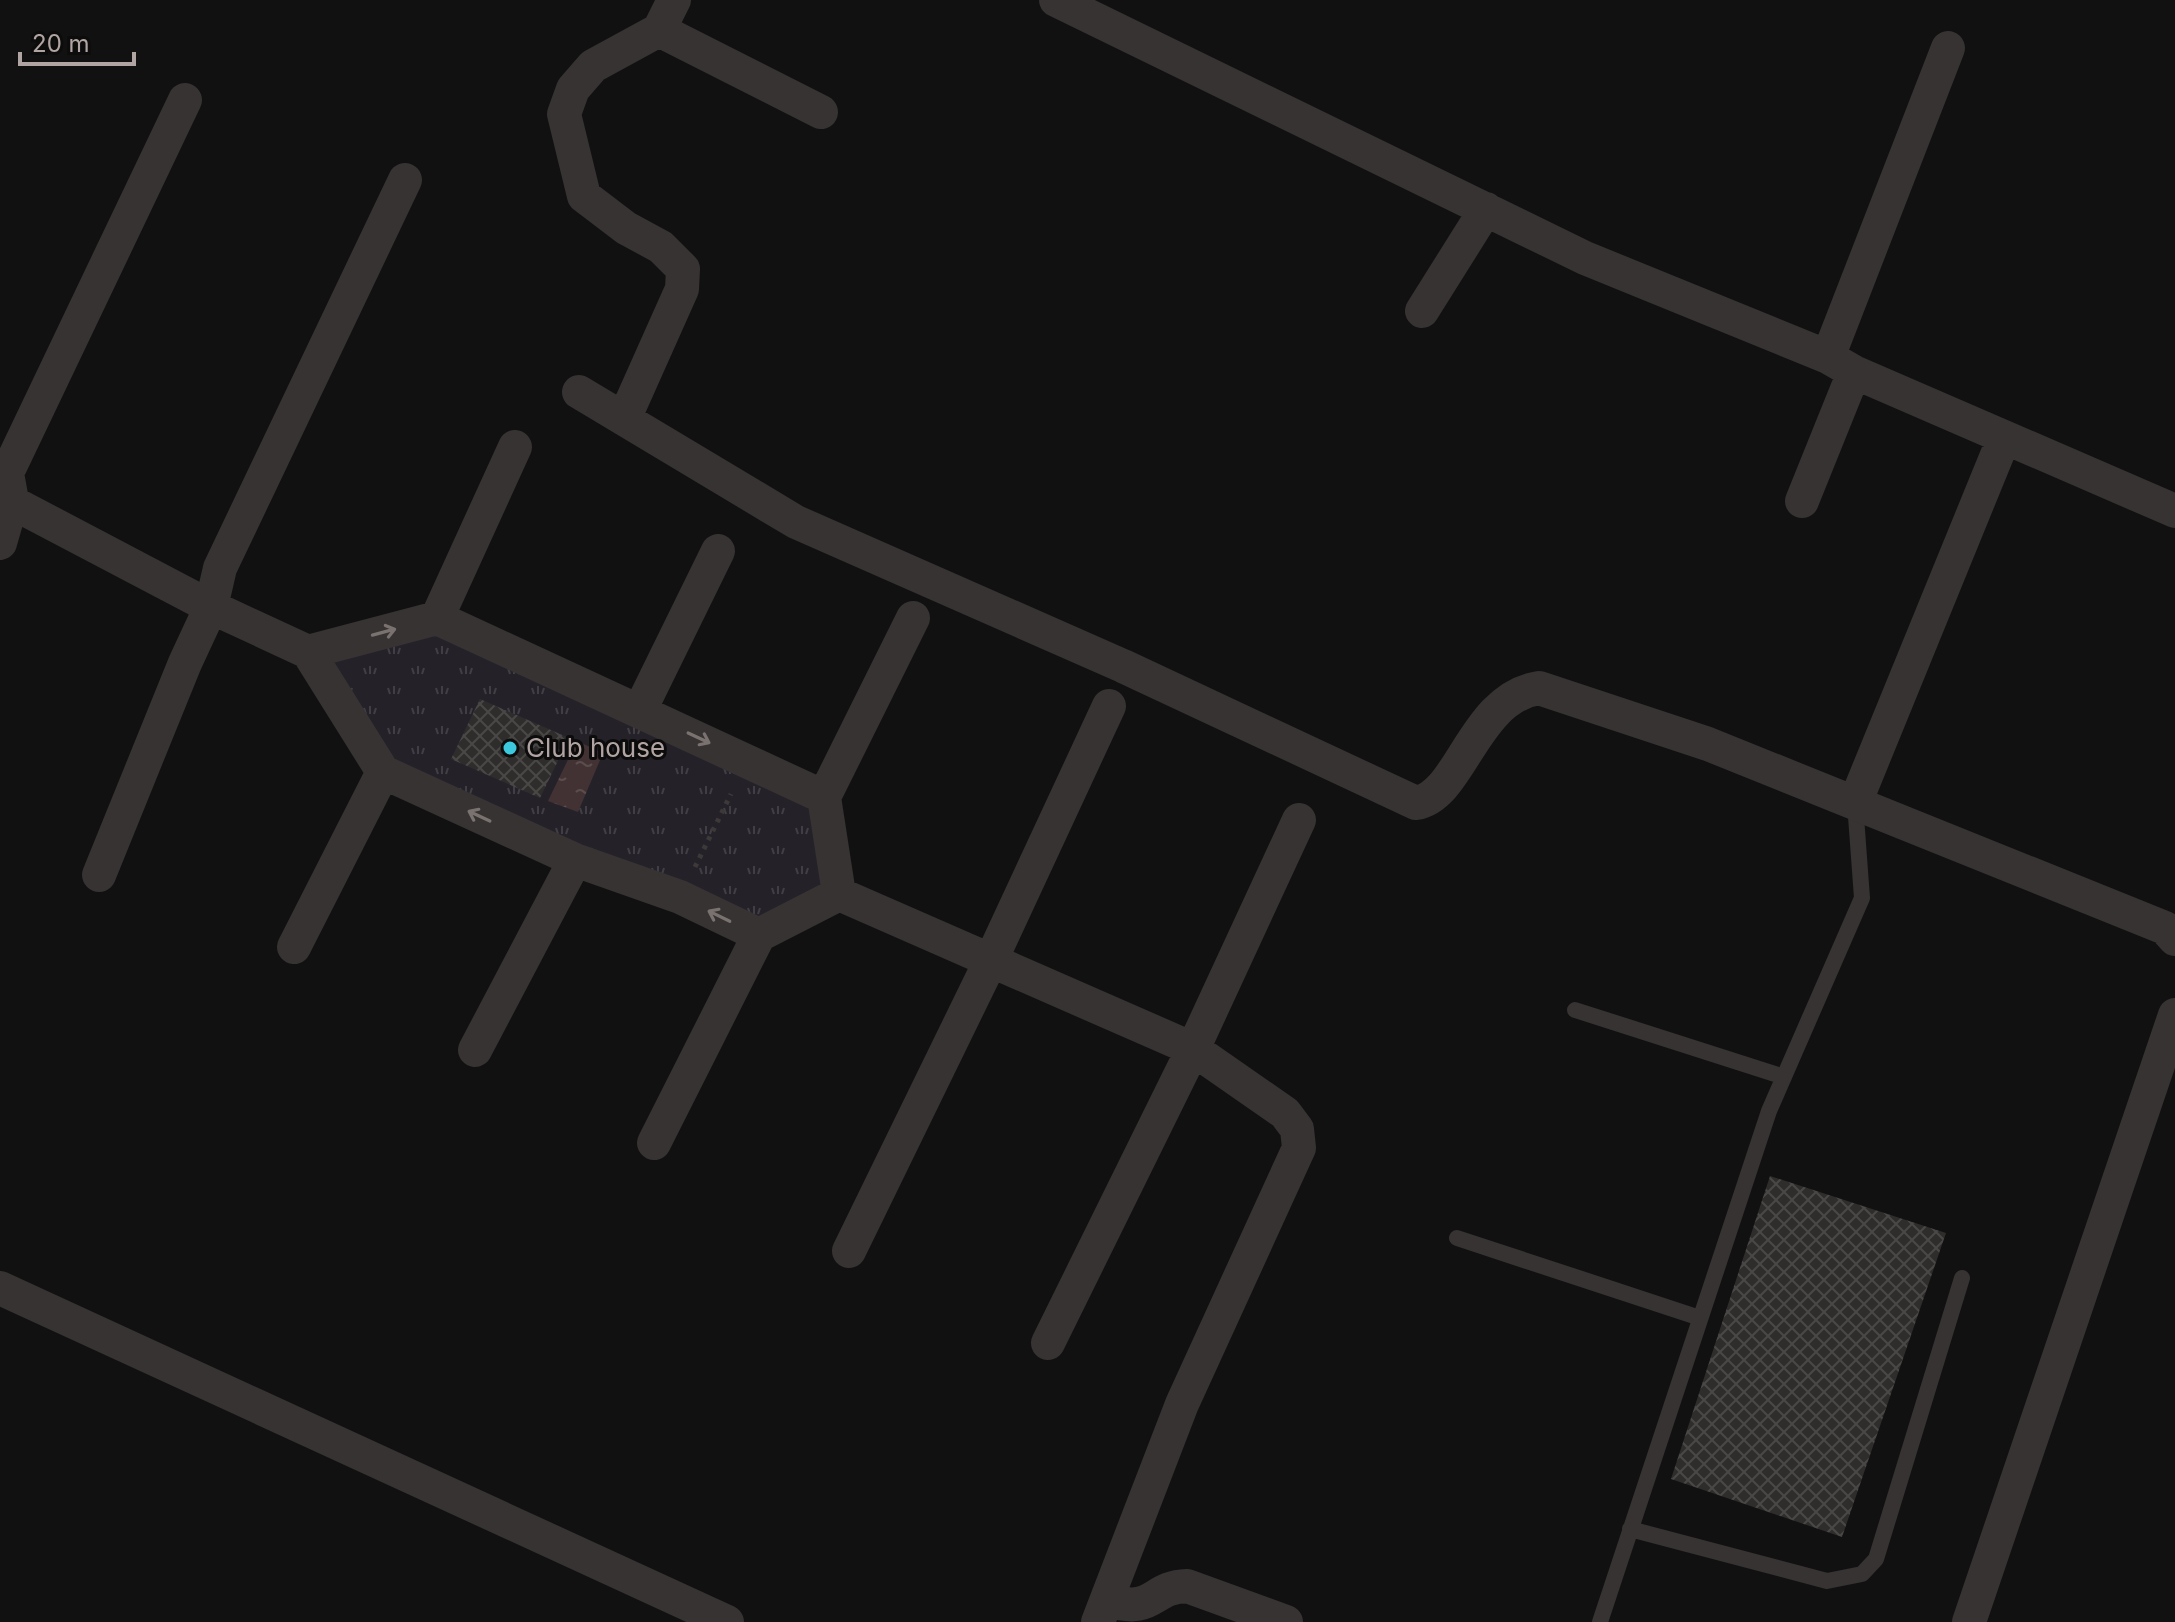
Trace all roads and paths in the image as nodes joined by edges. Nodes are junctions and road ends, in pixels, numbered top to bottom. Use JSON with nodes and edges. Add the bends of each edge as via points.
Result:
{"nodes":[{"id":1,"x":1056,"y":0,"type":"edge"},
{"id":2,"x":667,"y":15,"type":"edge"},
{"id":3,"x":1948,"y":48,"type":"dead end"},
{"id":4,"x":185,"y":100,"type":"dead end"},
{"id":5,"x":821,"y":112,"type":"dead end"},
{"id":6,"x":405,"y":180,"type":"dead end"},
{"id":7,"x":1486,"y":209,"type":"junction"},
{"id":8,"x":1422,"y":311,"type":"dead end"},
{"id":9,"x":1841,"y":365,"type":"junction"},
{"id":10,"x":579,"y":392,"type":"dead end"},
{"id":11,"x":624,"y":419,"type":"junction"},
{"id":12,"x":2004,"y":438,"type":"junction"},
{"id":13,"x":515,"y":447,"type":"dead end"},
{"id":14,"x":6,"y":498,"type":"edge"},
{"id":15,"x":1802,"y":501,"type":"dead end"},
{"id":16,"x":2175,"y":511,"type":"edge"},
{"id":17,"x":0,"y":543,"type":"edge"},
{"id":18,"x":718,"y":551,"type":"dead end"},
{"id":19,"x":211,"y":607,"type":"junction"},
{"id":20,"x":437,"y":618,"type":"junction"},
{"id":21,"x":913,"y":618,"type":"dead end"},
{"id":22,"x":308,"y":652,"type":"junction"},
{"id":23,"x":1109,"y":706,"type":"dead end"},
{"id":24,"x":640,"y":710,"type":"junction"},
{"id":25,"x":748,"y":761,"type":"junction"},
{"id":26,"x":383,"y":772,"type":"junction"},
{"id":27,"x":824,"y":797,"type":"junction"},
{"id":28,"x":1855,"y":803,"type":"junction"},
{"id":29,"x":1299,"y":820,"type":"dead end"},
{"id":30,"x":575,"y":860,"type":"junction"},
{"id":31,"x":99,"y":875,"type":"dead end"},
{"id":32,"x":839,"y":894,"type":"junction"},
{"id":33,"x":680,"y":897,"type":"junction"},
{"id":34,"x":759,"y":935,"type":"junction"},
{"id":35,"x":2175,"y":939,"type":"edge"},
{"id":36,"x":294,"y":947,"type":"dead end"},
{"id":37,"x":991,"y":960,"type":"junction"},
{"id":38,"x":1575,"y":1010,"type":"dead end"},
{"id":39,"x":2175,"y":1015,"type":"edge"},
{"id":40,"x":1193,"y":1049,"type":"junction"},
{"id":41,"x":475,"y":1050,"type":"dead end"},
{"id":42,"x":1784,"y":1077,"type":"junction"},
{"id":43,"x":654,"y":1143,"type":"dead end"},
{"id":44,"x":1457,"y":1238,"type":"dead end"},
{"id":45,"x":849,"y":1251,"type":"dead end"},
{"id":46,"x":1962,"y":1278,"type":"dead end"},
{"id":47,"x":0,"y":1288,"type":"edge"},
{"id":48,"x":1700,"y":1318,"type":"junction"},
{"id":49,"x":1048,"y":1343,"type":"dead end"},
{"id":50,"x":1630,"y":1529,"type":"junction"},
{"id":51,"x":1103,"y":1611,"type":"edge"},
{"id":52,"x":727,"y":1622,"type":"edge"},
{"id":53,"x":1286,"y":1622,"type":"edge"},
{"id":54,"x":1600,"y":1622,"type":"edge"},
{"id":55,"x":1969,"y":1622,"type":"edge"}],
"edges":[{"from":1,"to":7,"type":"street"},
{"from":2,"to":5,"type":"street"},
{"from":2,"to":11,"type":"street","via":[[593,66],[573,89],[564,114],[584,196],[661,247],[683,269],[682,289]]},
{"from":3,"to":9,"type":"street"},
{"from":4,"to":14,"type":"street","via":[[7,473]]},
{"from":6,"to":19,"type":"street","via":[[220,568]]},
{"from":7,"to":8,"type":"street"},
{"from":7,"to":9,"type":"street","via":[[1585,258]]},
{"from":9,"to":12,"type":"street"},
{"from":9,"to":15,"type":"street"},
{"from":10,"to":11,"type":"street"},
{"from":11,"to":28,"type":"street","via":[[796,522],[1416,803],[1442,789],[1496,711],[1519,692],[1539,688],[1708,744]]},
{"from":12,"to":16,"type":"street"},
{"from":12,"to":28,"type":"street"},
{"from":13,"to":20,"type":"street"},
{"from":14,"to":17,"type":"street"},
{"from":14,"to":19,"type":"street"},
{"from":18,"to":24,"type":"street"},
{"from":19,"to":22,"type":"street"},
{"from":19,"to":31,"type":"street"},
{"from":22,"to":20,"type":"street","one_way":true},
{"from":20,"to":24,"type":"street"},
{"from":21,"to":27,"type":"street"},
{"from":22,"to":26,"type":"street"},
{"from":23,"to":37,"type":"street"},
{"from":24,"to":25,"type":"street","one_way":true},
{"from":25,"to":27,"type":"street"},
{"from":25,"to":33,"type":"path"},
{"from":30,"to":26,"type":"street","one_way":true},
{"from":26,"to":36,"type":"street"},
{"from":27,"to":32,"type":"street"},
{"from":28,"to":35,"type":"street","via":[[2165,928]]},
{"from":28,"to":42,"type":"lane","via":[[1862,898]]},
{"from":29,"to":40,"type":"street"},
{"from":30,"to":33,"type":"street"},
{"from":30,"to":41,"type":"street"},
{"from":32,"to":34,"type":"street"},
{"from":32,"to":37,"type":"street"},
{"from":34,"to":33,"type":"street","one_way":true},
{"from":34,"to":43,"type":"street"},
{"from":37,"to":40,"type":"street"},
{"from":37,"to":45,"type":"street"},
{"from":38,"to":42,"type":"lane"},
{"from":39,"to":55,"type":"street"},
{"from":40,"to":49,"type":"street"},
{"from":40,"to":51,"type":"street","via":[[1285,1113],[1297,1129],[1299,1148],[1182,1404]]},
{"from":42,"to":48,"type":"lane"},
{"from":44,"to":48,"type":"lane"},
{"from":46,"to":50,"type":"lane","via":[[1876,1559],[1862,1574],[1827,1581]]},
{"from":47,"to":52,"type":"street"},
{"from":48,"to":50,"type":"lane"},
{"from":50,"to":54,"type":"lane"},
{"from":51,"to":53,"type":"street","via":[[1142,1605],[1175,1586],[1187,1586]]}]}
